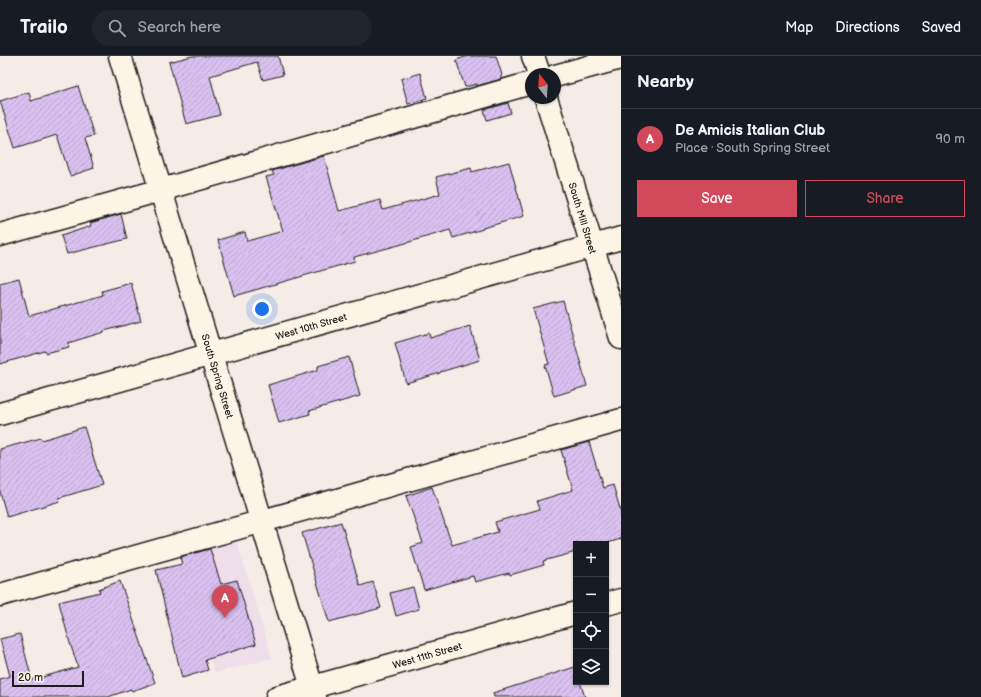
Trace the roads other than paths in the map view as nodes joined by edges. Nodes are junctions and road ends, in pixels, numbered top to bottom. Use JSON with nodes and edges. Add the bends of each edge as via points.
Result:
{"nodes":[{"id":1,"x":120,"y":56,"type":"edge"},
{"id":2,"x":533,"y":56,"type":"edge"},
{"id":3,"x":621,"y":58,"type":"edge"},
{"id":4,"x":537,"y":68,"type":"edge"},
{"id":5,"x":561,"y":74,"type":"edge"},
{"id":6,"x":525,"y":85,"type":"edge"},
{"id":7,"x":548,"y":104,"type":"edge"},
{"id":8,"x":161,"y":190,"type":"junction"},
{"id":9,"x":0,"y":235,"type":"edge"},
{"id":10,"x":621,"y":238,"type":"edge"},
{"id":11,"x":592,"y":246,"type":"junction"},
{"id":12,"x":621,"y":338,"type":"edge"},
{"id":13,"x":211,"y":354,"type":"junction"},
{"id":14,"x":0,"y":414,"type":"edge"},
{"id":15,"x":621,"y":420,"type":"edge"},
{"id":16,"x":261,"y":521,"type":"junction"},
{"id":17,"x":0,"y":595,"type":"edge"},
{"id":18,"x":621,"y":600,"type":"edge"},
{"id":19,"x":609,"y":603,"type":"edge"},
{"id":20,"x":573,"y":614,"type":"edge"},
{"id":21,"x":314,"y":692,"type":"edge"},
{"id":22,"x":277,"y":697,"type":"edge"}],
"edges":[{"from":1,"to":8,"type":"street","name":"South Spring Street"},
{"from":2,"to":4,"type":"street"},
{"from":3,"to":5,"type":"street"},
{"from":6,"to":8,"type":"street"},
{"from":7,"to":11,"type":"street","name":"South Mill Street"},
{"from":8,"to":9,"type":"street"},
{"from":8,"to":13,"type":"street","name":"South Spring Street"},
{"from":10,"to":11,"type":"street","name":"West 10th Street"},
{"from":11,"to":12,"type":"street","name":"South Mill Street"},
{"from":11,"to":13,"type":"street","name":"West 10th Street"},
{"from":13,"to":14,"type":"street","name":"West 10th Street"},
{"from":13,"to":16,"type":"street","name":"South Spring Street"},
{"from":15,"to":16,"type":"street"},
{"from":16,"to":17,"type":"street"},
{"from":16,"to":21,"type":"street","name":"South Spring Street"},
{"from":18,"to":19,"type":"street"},
{"from":20,"to":21,"type":"street","name":"West 11th Street"},
{"from":21,"to":22,"type":"street","name":"West 11th Street"}]}
